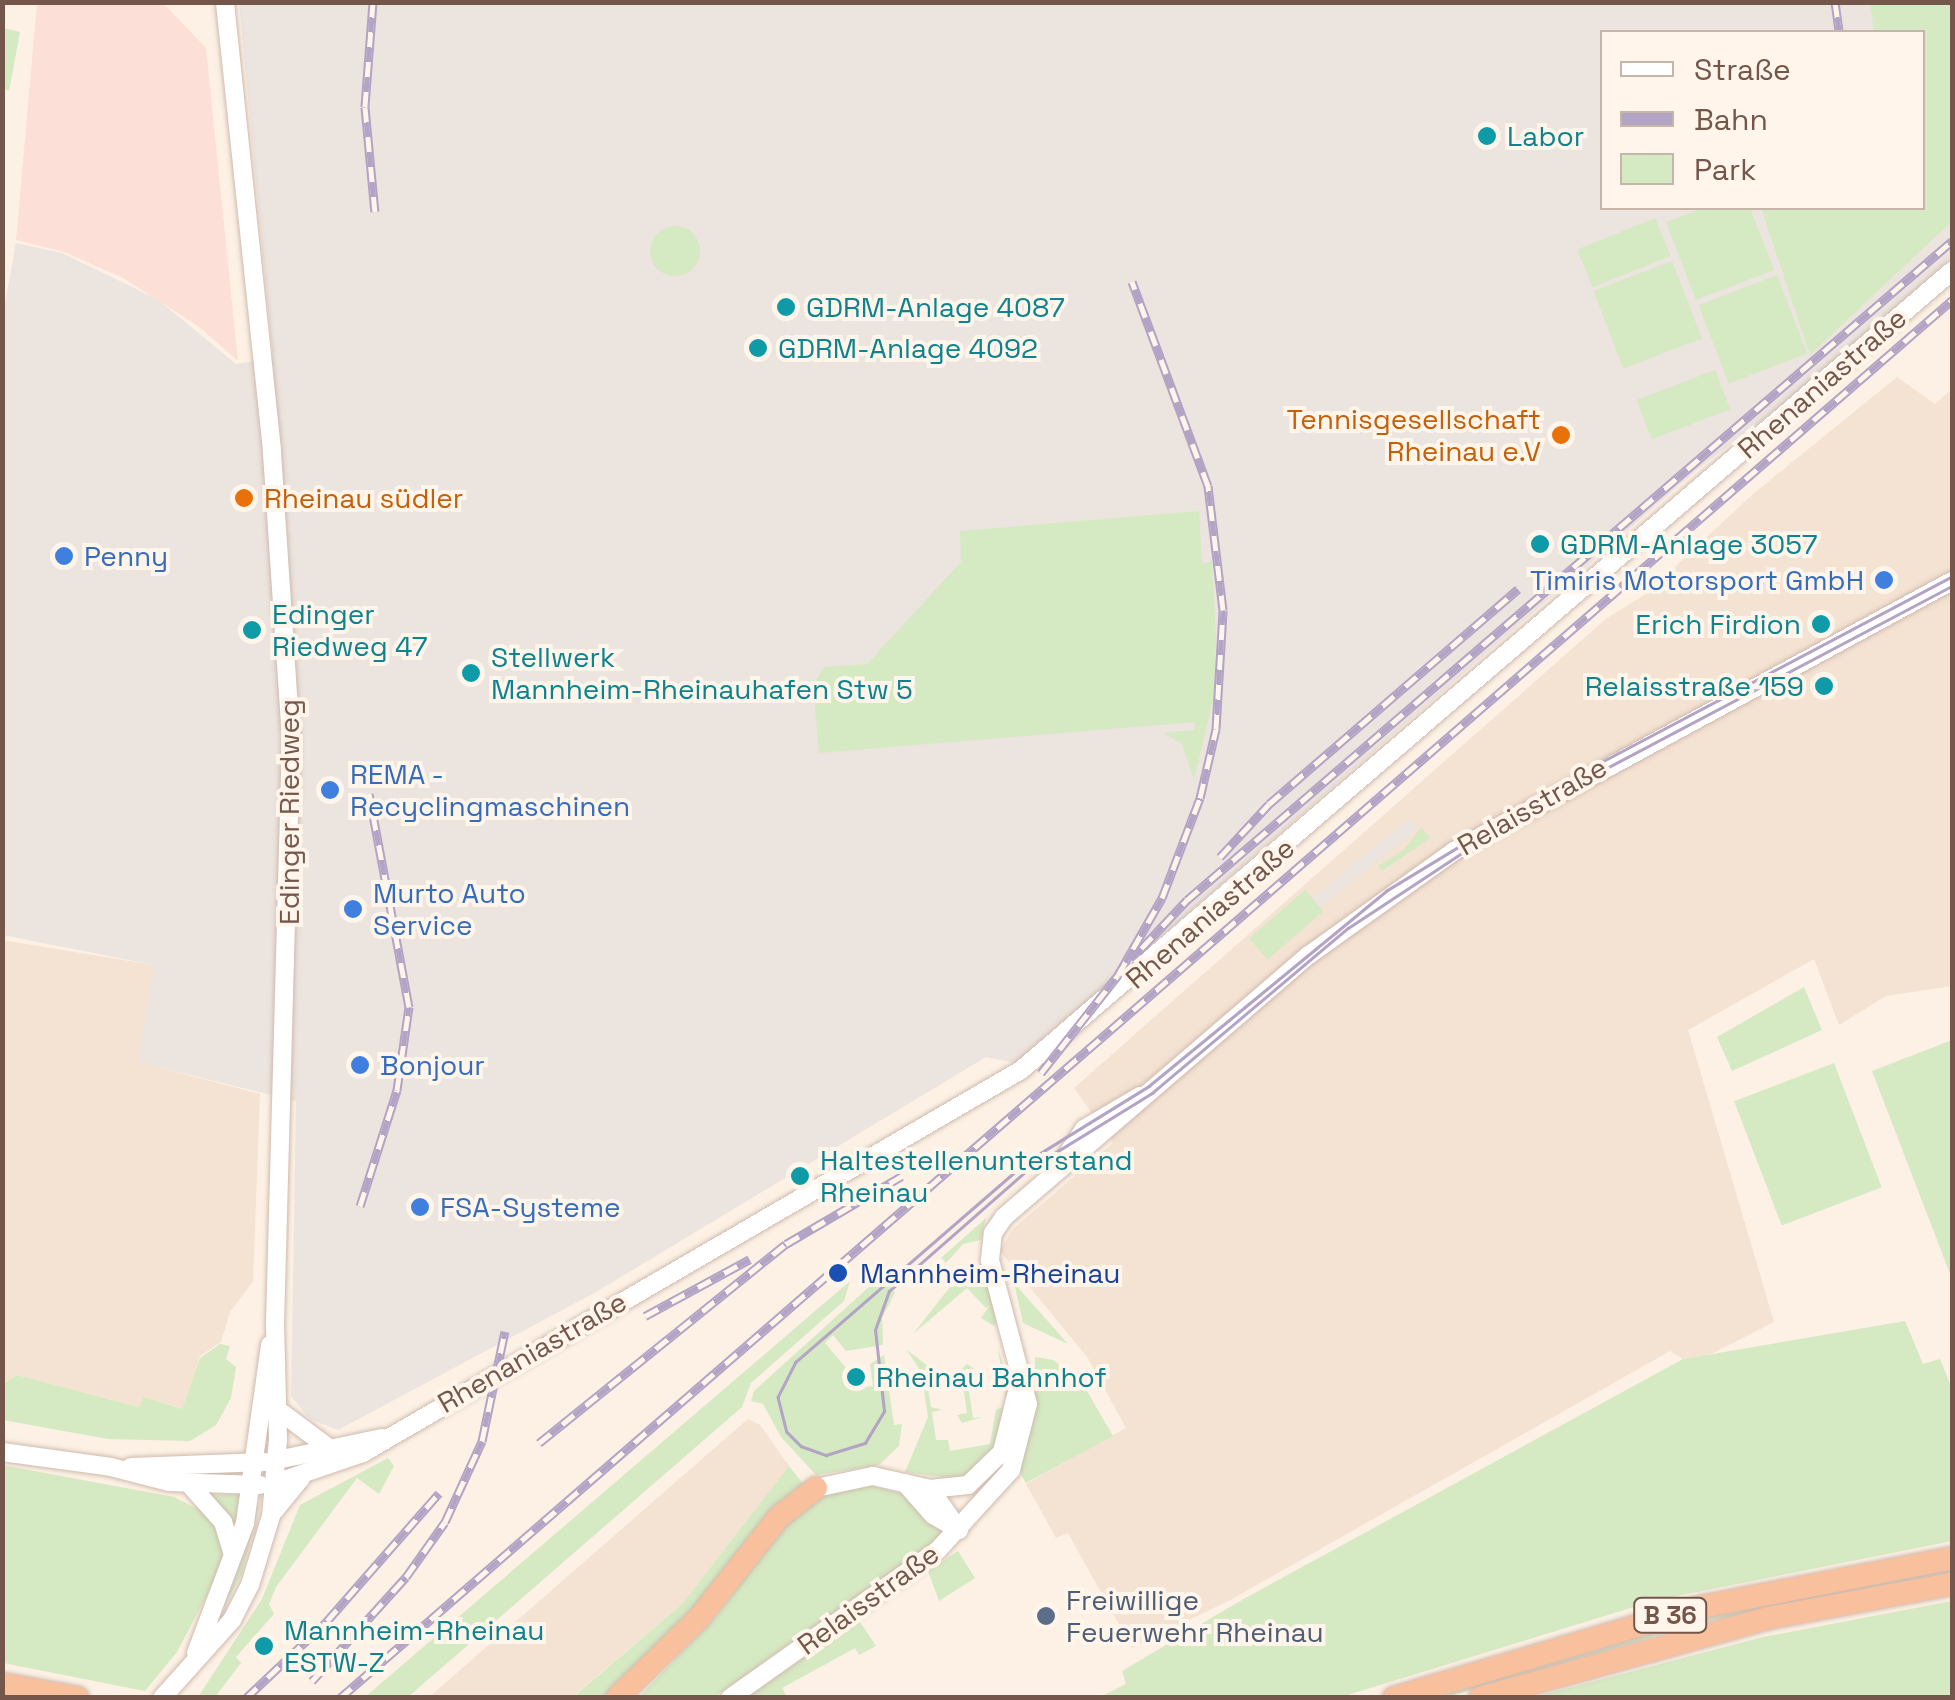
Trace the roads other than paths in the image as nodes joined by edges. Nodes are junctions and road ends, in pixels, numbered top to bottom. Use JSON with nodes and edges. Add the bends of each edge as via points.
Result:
{"nodes":[{"id":1,"x":225,"y":2,"type":"edge"},
{"id":2,"x":1952,"y":271,"type":"edge"},
{"id":3,"x":1952,"y":581,"type":"edge"},
{"id":4,"x":275,"y":1323,"type":"junction"},
{"id":5,"x":1020,"y":1367,"type":"junction"},
{"id":6,"x":278,"y":1410,"type":"junction"},
{"id":7,"x":383,"y":1438,"type":"junction"},
{"id":8,"x":329,"y":1448,"type":"junction"},
{"id":9,"x":2,"y":1452,"type":"edge"},
{"id":10,"x":1002,"y":1452,"type":"junction"},
{"id":11,"x":277,"y":1460,"type":"junction"},
{"id":12,"x":254,"y":1463,"type":"junction"},
{"id":13,"x":111,"y":1466,"type":"junction"},
{"id":14,"x":301,"y":1478,"type":"junction"},
{"id":15,"x":275,"y":1483,"type":"junction"},
{"id":16,"x":904,"y":1483,"type":"junction"},
{"id":17,"x":998,"y":1483,"type":"junction"},
{"id":18,"x":190,"y":1485,"type":"junction"},
{"id":19,"x":252,"y":1486,"type":"junction"},
{"id":20,"x":816,"y":1488,"type":"joint"},
{"id":21,"x":930,"y":1489,"type":"junction"},
{"id":22,"x":271,"y":1516,"type":"junction"},
{"id":23,"x":959,"y":1530,"type":"junction"},
{"id":24,"x":1952,"y":1558,"type":"edge"},
{"id":25,"x":234,"y":1560,"type":"junction"},
{"id":26,"x":1952,"y":1584,"type":"edge"},
{"id":27,"x":194,"y":1658,"type":"junction"},
{"id":28,"x":2,"y":1684,"type":"edge"},
{"id":29,"x":78,"y":1698,"type":"edge"},
{"id":30,"x":162,"y":1698,"type":"edge"},
{"id":31,"x":618,"y":1698,"type":"edge"},
{"id":32,"x":730,"y":1698,"type":"edge"},
{"id":33,"x":1394,"y":1698,"type":"edge"},
{"id":34,"x":1480,"y":1698,"type":"edge"}],
"edges":[{"from":1,"to":4,"type":"main road","name":"Edinger Riedweg","via":[[272,450],[291,739]]},
{"from":2,"to":7,"type":"main road","name":"Rhenaniastraße","via":[[1034,1061]]},
{"from":3,"to":5,"type":"main road","name":"Relaisstraße","via":[[1454,850],[1346,926],[1151,1091],[1084,1129],[1057,1170],[1004,1217],[990,1241]]},
{"from":4,"to":6,"type":"main road","name":"Edinger Riedweg"},
{"from":4,"to":12,"type":"main road","name":"Edinger Riedweg","via":[[259,1391]]},
{"from":5,"to":10,"type":"main road","name":"Relaisstraße"},
{"from":5,"to":17,"type":"main road","name":"Relaisstraße","via":[[1027,1389],[1024,1428],[1011,1470]]},
{"from":6,"to":8,"type":"main road"},
{"from":6,"to":11,"type":"main road","name":"Edinger Riedweg"},
{"from":7,"to":8,"type":"main road","name":"Rhenaniastraße"},
{"from":7,"to":14,"type":"main road","name":"Rhenaniastraße"},
{"from":8,"to":11,"type":"main road","name":"Rhenaniastraße"},
{"from":9,"to":13,"type":"main road"},
{"from":10,"to":17,"type":"main road","name":"Relaisstraße"},
{"from":10,"to":21,"type":"main road","via":[[982,1478]]},
{"from":11,"to":12,"type":"main road","name":"Rhenaniastraße"},
{"from":11,"to":15,"type":"main road","name":"Edinger Riedweg"},
{"from":12,"to":13,"type":"main road","name":"Rhenaniastraße"},
{"from":12,"to":19,"type":"main road","name":"Edinger Riedweg"},
{"from":13,"to":18,"type":"main road","name":"Rhenaniastraße"},
{"from":14,"to":15,"type":"main road","name":"Rhenaniastraße"},
{"from":14,"to":22,"type":"main road"},
{"from":15,"to":19,"type":"main road","name":"Rhenaniastraße"},
{"from":15,"to":22,"type":"main road","name":"Edinger Riedweg"},
{"from":16,"to":20,"type":"main road","via":[[861,1476]]},
{"from":16,"to":21,"type":"main road"},
{"from":16,"to":23,"type":"main road","name":"Relaisstraße","via":[[933,1515]]},
{"from":17,"to":23,"type":"main road","name":"Relaisstraße"},
{"from":18,"to":19,"type":"main road","name":"Rhenaniastraße"},
{"from":18,"to":25,"type":"main road","via":[[223,1522]]},
{"from":19,"to":25,"type":"main road","name":"Edinger Riedweg"},
{"from":20,"to":31,"type":"highway","via":[[779,1518],[686,1632]]},
{"from":21,"to":23,"type":"main road","name":"Relaisstraße"},
{"from":22,"to":27,"type":"main road","via":[[232,1620]]},
{"from":23,"to":32,"type":"main road","name":"Relaisstraße"},
{"from":24,"to":33,"type":"highway","number":"B 36","via":[[1701,1607]]},
{"from":25,"to":27,"type":"main road","name":"Edinger Riedweg"},
{"from":26,"to":34,"type":"highway","number":"B 36","via":[[1768,1618]]},
{"from":27,"to":30,"type":"main road"},
{"from":28,"to":29,"type":"highway"}]}
